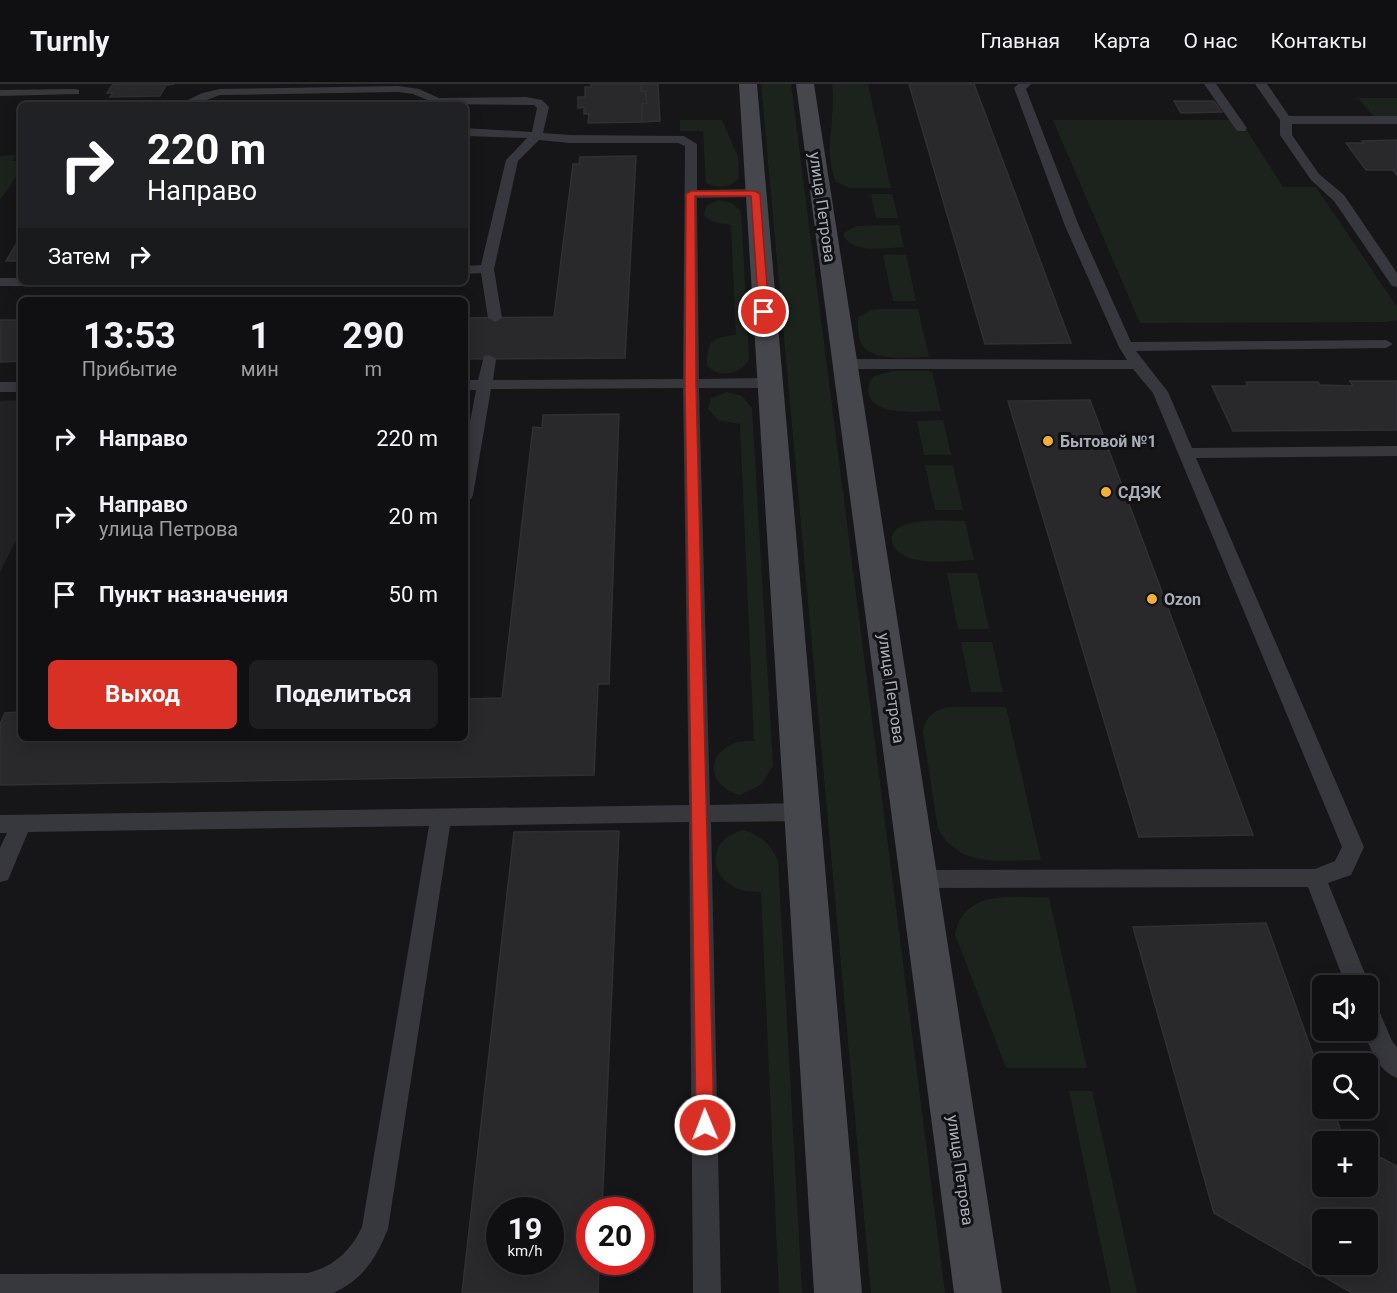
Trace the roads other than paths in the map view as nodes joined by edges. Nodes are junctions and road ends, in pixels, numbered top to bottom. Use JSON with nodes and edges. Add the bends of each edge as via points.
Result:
{"nodes":[{"id":1,"x":748,"y":84,"type":"edge"},
{"id":2,"x":805,"y":84,"type":"edge"},
{"id":3,"x":1025,"y":84,"type":"edge"},
{"id":4,"x":1210,"y":84,"type":"edge"},
{"id":5,"x":1261,"y":84,"type":"edge"},
{"id":6,"x":77,"y":88,"type":"edge"},
{"id":7,"x":0,"y":93,"type":"edge"},
{"id":8,"x":68,"y":102,"type":"edge"},
{"id":9,"x":191,"y":102,"type":"edge"},
{"id":10,"x":434,"y":102,"type":"edge"},
{"id":11,"x":468,"y":102,"type":"edge"},
{"id":12,"x":1286,"y":120,"type":"junction"},
{"id":13,"x":1397,"y":120,"type":"edge"},
{"id":14,"x":1240,"y":128,"type":"dead end"},
{"id":15,"x":468,"y":132,"type":"edge"},
{"id":16,"x":537,"y":135,"type":"junction"},
{"id":17,"x":691,"y":194,"type":"junction"},
{"id":18,"x":755,"y":194,"type":"junction"},
{"id":19,"x":487,"y":269,"type":"junction"},
{"id":20,"x":468,"y":270,"type":"edge"},
{"id":21,"x":0,"y":282,"type":"edge"},
{"id":22,"x":18,"y":282,"type":"edge"},
{"id":23,"x":1397,"y":283,"type":"edge"},
{"id":24,"x":495,"y":318,"type":"dead end"},
{"id":25,"x":1386,"y":344,"type":"dead end"},
{"id":26,"x":1126,"y":347,"type":"junction"},
{"id":27,"x":489,"y":359,"type":"dead end"},
{"id":28,"x":846,"y":364,"type":"junction"},
{"id":29,"x":1137,"y":365,"type":"junction"},
{"id":30,"x":691,"y":383,"type":"junction"},
{"id":31,"x":769,"y":383,"type":"junction"},
{"id":32,"x":468,"y":385,"type":"edge"},
{"id":33,"x":484,"y":385,"type":"junction"},
{"id":34,"x":0,"y":387,"type":"edge"},
{"id":35,"x":18,"y":387,"type":"edge"},
{"id":36,"x":469,"y":446,"type":"edge"},
{"id":37,"x":1397,"y":451,"type":"edge"},
{"id":38,"x":1186,"y":453,"type":"junction"},
{"id":39,"x":801,"y":812,"type":"junction"},
{"id":40,"x":700,"y":814,"type":"junction"},
{"id":41,"x":441,"y":818,"type":"junction"},
{"id":42,"x":11,"y":824,"type":"edge"},
{"id":43,"x":0,"y":873,"type":"edge"},
{"id":44,"x":1316,"y":878,"type":"junction"},
{"id":45,"x":919,"y":879,"type":"junction"},
{"id":46,"x":1354,"y":975,"type":"edge"},
{"id":47,"x":1378,"y":1037,"type":"edge"},
{"id":48,"x":1397,"y":1066,"type":"edge"},
{"id":49,"x":0,"y":1288,"type":"edge"},
{"id":50,"x":84,"y":1291,"type":"edge"},
{"id":51,"x":707,"y":1293,"type":"edge"},
{"id":52,"x":838,"y":1293,"type":"edge"},
{"id":53,"x":978,"y":1293,"type":"edge"}],
"edges":[{"from":1,"to":18,"type":"main road"},
{"from":2,"to":28,"type":"main road","name":"улица Петрова"},
{"from":3,"to":26,"type":"lane","via":[[1020,88],[1072,226]]},
{"from":4,"to":14,"type":"lane"},
{"from":5,"to":12,"type":"lane"},
{"from":6,"to":7,"type":"lane"},
{"from":6,"to":8,"type":"lane"},
{"from":9,"to":10,"type":"lane","via":[[220,92],[386,89],[415,91]]},
{"from":11,"to":16,"type":"lane","via":[[533,100],[543,107]]},
{"from":12,"to":13,"type":"lane"},
{"from":12,"to":23,"type":"lane","via":[[1286,135],[1316,177],[1339,198]]},
{"from":15,"to":16,"type":"lane"},
{"from":16,"to":17,"type":"lane","via":[[687,141],[691,147]]},
{"from":16,"to":19,"type":"lane","via":[[512,160]]},
{"from":17,"to":18,"type":"lane"},
{"from":17,"to":30,"type":"lane"},
{"from":18,"to":31,"type":"main road"},
{"from":19,"to":20,"type":"lane"},
{"from":19,"to":24,"type":"lane"},
{"from":21,"to":22,"type":"lane"},
{"from":25,"to":26,"type":"lane"},
{"from":26,"to":29,"type":"lane"},
{"from":27,"to":33,"type":"lane"},
{"from":28,"to":29,"type":"lane"},
{"from":28,"to":45,"type":"main road","name":"улица Петрова"},
{"from":29,"to":38,"type":"lane","via":[[1160,392]]},
{"from":30,"to":31,"type":"lane"},
{"from":30,"to":33,"type":"lane"},
{"from":30,"to":40,"type":"lane"},
{"from":31,"to":39,"type":"main road"},
{"from":32,"to":33,"type":"lane"},
{"from":33,"to":36,"type":"lane"},
{"from":34,"to":35,"type":"lane"},
{"from":37,"to":38,"type":"lane"},
{"from":38,"to":44,"type":"lane","via":[[1353,847],[1342,868]]},
{"from":39,"to":40,"type":"lane"},
{"from":39,"to":52,"type":"main road"},
{"from":40,"to":41,"type":"lane"},
{"from":40,"to":51,"type":"lane"},
{"from":41,"to":42,"type":"lane"},
{"from":41,"to":50,"type":"lane","via":[[375,1229],[351,1269],[330,1282],[308,1287]]},
{"from":42,"to":43,"type":"lane"},
{"from":44,"to":45,"type":"lane"},
{"from":44,"to":46,"type":"lane"},
{"from":45,"to":53,"type":"main road","name":"улица Петрова"},
{"from":47,"to":48,"type":"lane"},
{"from":49,"to":50,"type":"lane"}]}
